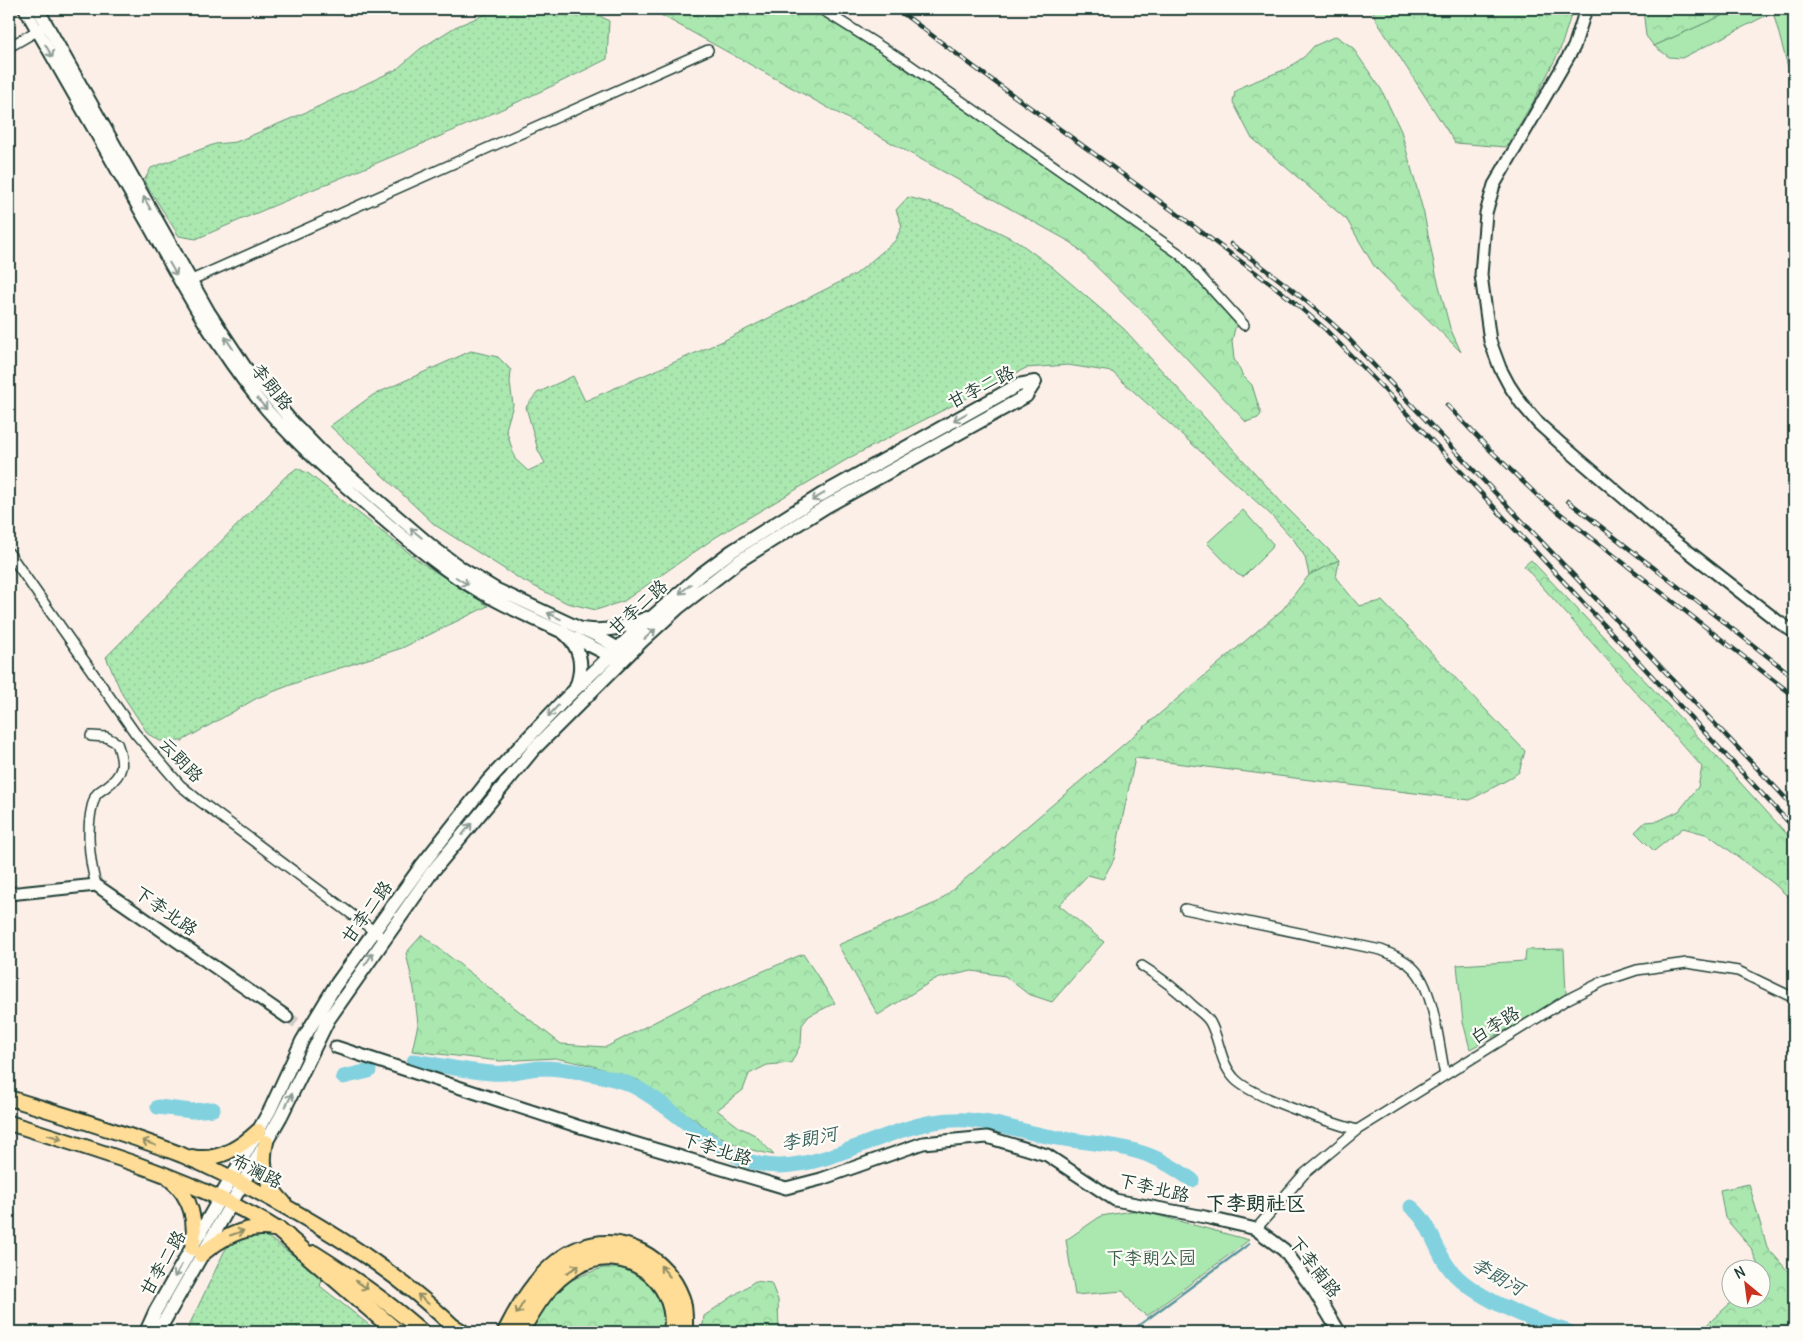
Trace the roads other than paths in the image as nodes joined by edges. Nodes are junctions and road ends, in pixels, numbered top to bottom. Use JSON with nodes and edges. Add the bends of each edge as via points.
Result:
{"nodes":[{"id":1,"x":25,"y":9,"type":"edge"},
{"id":2,"x":38,"y":9,"type":"edge"},
{"id":3,"x":821,"y":9,"type":"edge"},
{"id":4,"x":1586,"y":9,"type":"edge"},
{"id":5,"x":42,"y":28,"type":"junction"},
{"id":6,"x":9,"y":47,"type":"edge"},
{"id":7,"x":708,"y":50,"type":"dead end"},
{"id":8,"x":187,"y":282,"type":"junction"},
{"id":9,"x":1244,"y":325,"type":"dead end"},
{"id":10,"x":9,"y":552,"type":"edge"},
{"id":11,"x":660,"y":610,"type":"junction"},
{"id":12,"x":581,"y":629,"type":"junction"},
{"id":13,"x":563,"y":632,"type":"junction"},
{"id":14,"x":1794,"y":632,"type":"edge"},
{"id":15,"x":620,"y":655,"type":"junction"},
{"id":16,"x":575,"y":689,"type":"junction"},
{"id":17,"x":91,"y":736,"type":"dead end"},
{"id":18,"x":96,"y":885,"type":"junction"},
{"id":19,"x":9,"y":894,"type":"edge"},
{"id":20,"x":1185,"y":909,"type":"dead end"},
{"id":21,"x":379,"y":934,"type":"junction"},
{"id":22,"x":1142,"y":966,"type":"dead end"},
{"id":23,"x":1794,"y":998,"type":"edge"},
{"id":24,"x":287,"y":1017,"type":"tunnel mouth"},
{"id":25,"x":336,"y":1047,"type":"tunnel mouth"},
{"id":26,"x":1445,"y":1075,"type":"junction"},
{"id":27,"x":9,"y":1098,"type":"edge"},
{"id":28,"x":9,"y":1123,"type":"edge"},
{"id":29,"x":1357,"y":1130,"type":"junction"},
{"id":30,"x":262,"y":1137,"type":"junction"},
{"id":31,"x":182,"y":1155,"type":"junction"},
{"id":32,"x":164,"y":1174,"type":"junction"},
{"id":33,"x":237,"y":1181,"type":"junction"},
{"id":34,"x":225,"y":1201,"type":"junction"},
{"id":35,"x":290,"y":1209,"type":"junction"},
{"id":36,"x":1256,"y":1229,"type":"junction"},
{"id":37,"x":279,"y":1230,"type":"junction"},
{"id":38,"x":196,"y":1252,"type":"junction"},
{"id":39,"x":458,"y":1331,"type":"edge"},
{"id":40,"x":511,"y":1331,"type":"edge"},
{"id":41,"x":146,"y":1332,"type":"edge"},
{"id":42,"x":158,"y":1332,"type":"edge"},
{"id":43,"x":398,"y":1332,"type":"edge"},
{"id":44,"x":422,"y":1332,"type":"edge"},
{"id":45,"x":672,"y":1332,"type":"edge"},
{"id":46,"x":684,"y":1332,"type":"edge"},
{"id":47,"x":1339,"y":1332,"type":"edge"}],
"edges":[{"from":1,"to":5,"type":"street","name":"李朗路"},
{"from":2,"to":5,"type":"street","name":"李朗路"},
{"from":3,"to":9,"type":"street","via":[[907,63],[1181,255]]},
{"from":4,"to":14,"type":"street","via":[[1574,47],[1494,185],[1486,213],[1481,274],[1490,341],[1509,385],[1539,424],[1666,534]]},
{"from":5,"to":6,"type":"street"},
{"from":5,"to":8,"type":"street","name":"李朗路"},
{"from":7,"to":8,"type":"street"},
{"from":12,"to":8,"type":"street","name":"李朗路","one_way":true,"via":[[496,589],[464,570],[321,451],[246,368]]},
{"from":8,"to":13,"type":"street","name":"李朗路","one_way":true,"via":[[218,345],[236,371],[281,425],[314,458],[457,578],[490,598]]},
{"from":10,"to":21,"type":"street","name":"云朗路","via":[[135,733],[180,785]]},
{"from":11,"to":12,"type":"main road","via":[[615,629]]},
{"from":11,"to":15,"type":"main road","name":"甘李二路"},
{"from":15,"to":11,"type":"main road","name":"甘李二路","one_way":true,"via":[[739,561],[827,506],[1026,396],[1035,382],[1018,385],[821,495],[732,551]]},
{"from":12,"to":15,"type":"street","name":"李朗路"},
{"from":13,"to":15,"type":"street","name":"李朗路"},
{"from":13,"to":16,"type":"main road","via":[[579,656],[580,676]]},
{"from":15,"to":16,"type":"main road","name":"甘李二路"},
{"from":21,"to":15,"type":"main road","name":"甘李二路","one_way":true,"via":[[498,790]]},
{"from":16,"to":21,"type":"main road","name":"甘李二路","one_way":true,"via":[[488,781],[422,865]]},
{"from":17,"to":18,"type":"street","via":[[106,737],[116,743],[123,764],[119,774],[96,794],[92,805],[90,863]]},
{"from":18,"to":19,"type":"street"},
{"from":18,"to":24,"type":"street","name":"下李北路"},
{"from":20,"to":26,"type":"street","via":[[1381,950],[1400,957],[1415,969],[1424,983]]},
{"from":21,"to":30,"type":"main road","name":"甘李二路","via":[[318,1013],[302,1041]]},
{"from":22,"to":29,"type":"street","via":[[1206,1016],[1228,1071],[1235,1080],[1269,1098]]},
{"from":23,"to":26,"type":"street","name":"白李路","via":[[1738,971],[1687,963],[1637,970],[1604,980],[1566,1000]]},
{"from":25,"to":36,"type":"street","name":"下李北路","via":[[577,1126],[786,1188],[923,1143],[987,1137],[1047,1155],[1115,1200]]},
{"from":26,"to":29,"type":"street","name":"白李路"},
{"from":31,"to":27,"type":"main road","name":"布澜路","one_way":true},
{"from":28,"to":32,"type":"main road","one_way":true},
{"from":29,"to":36,"type":"street","name":"白李路","via":[[1304,1174]]},
{"from":30,"to":31,"type":"main road","via":[[222,1154],[196,1158]]},
{"from":30,"to":33,"type":"main road","name":"甘李二路"},
{"from":30,"to":35,"type":"main road","via":[[266,1176]]},
{"from":31,"to":33,"type":"main road","name":"布澜路"},
{"from":32,"to":34,"type":"main road"},
{"from":32,"to":38,"type":"main road","via":[[184,1194],[190,1208]]},
{"from":33,"to":34,"type":"main road","name":"甘李二路"},
{"from":33,"to":35,"type":"main road","name":"布澜路"},
{"from":34,"to":37,"type":"main road"},
{"from":34,"to":38,"type":"main road","name":"甘李二路"},
{"from":39,"to":35,"type":"main road","name":"布澜路","one_way":true,"via":[[378,1263]]},
{"from":36,"to":47,"type":"main road","name":"下李南路","via":[[1284,1250],[1314,1290]]},
{"from":38,"to":37,"type":"main road","one_way":true,"via":[[237,1233],[265,1228]]},
{"from":37,"to":43,"type":"highway"},
{"from":37,"to":44,"type":"main road","one_way":true,"via":[[347,1274]]},
{"from":38,"to":41,"type":"main road","name":"甘李二路","one_way":true},
{"from":38,"to":42,"type":"main road","name":"甘李二路"},
{"from":40,"to":45,"type":"highway","one_way":true,"via":[[558,1279],[576,1265],[596,1258],[618,1257],[649,1271],[662,1286],[670,1305]]},
{"from":46,"to":40,"type":"highway","one_way":true,"via":[[682,1300],[670,1277],[656,1261],[619,1244],[599,1244],[581,1249],[539,1279]]}]}
